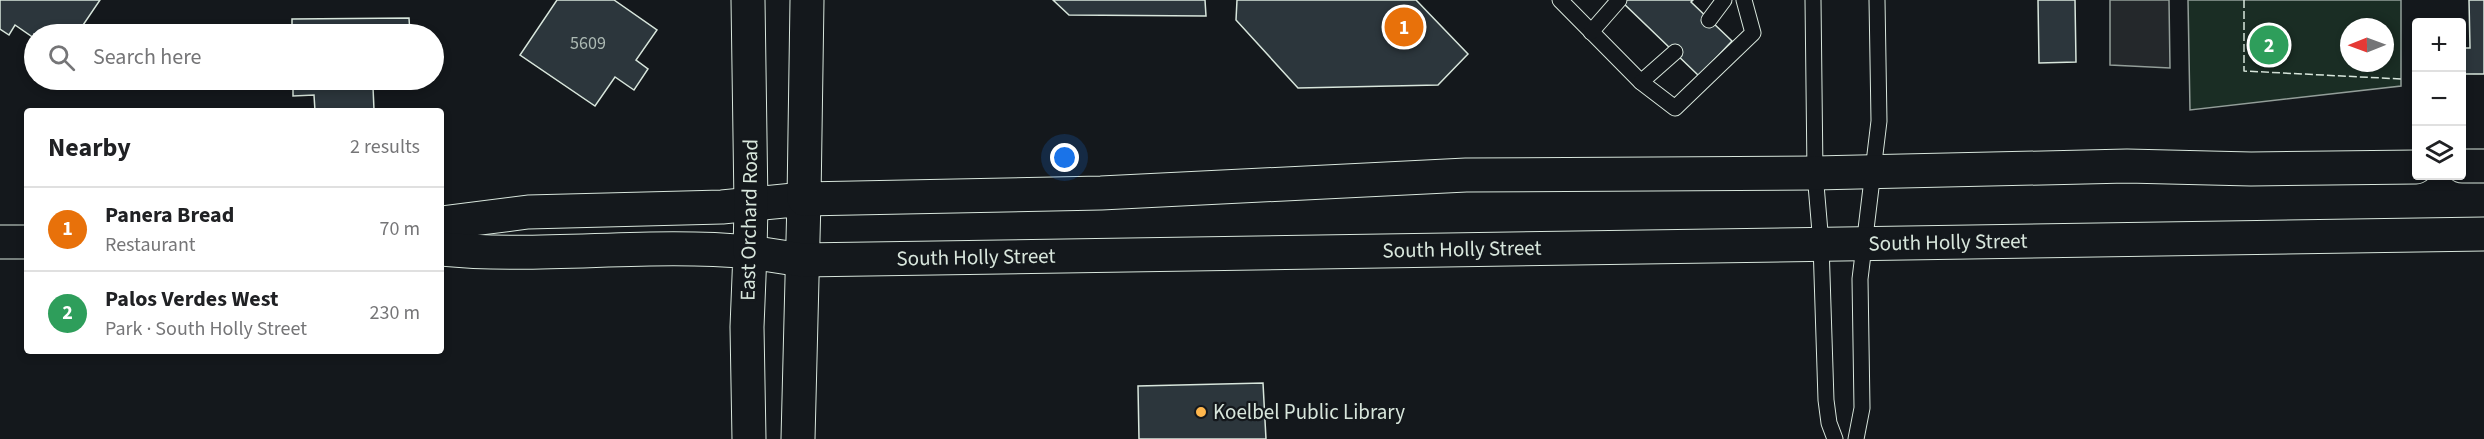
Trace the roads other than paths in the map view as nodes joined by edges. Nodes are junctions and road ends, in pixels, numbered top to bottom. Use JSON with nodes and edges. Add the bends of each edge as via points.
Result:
{"nodes":[{"id":1,"x":748,"y":0,"type":"edge"},
{"id":2,"x":807,"y":0,"type":"edge"},
{"id":3,"x":1560,"y":0,"type":"edge"},
{"id":4,"x":1619,"y":0,"type":"edge"},
{"id":5,"x":1724,"y":0,"type":"edge"},
{"id":6,"x":1744,"y":0,"type":"edge"},
{"id":7,"x":1813,"y":0,"type":"edge"},
{"id":8,"x":1877,"y":0,"type":"edge"},
{"id":9,"x":1709,"y":20,"type":"dead end"},
{"id":10,"x":1591,"y":32,"type":"junction"},
{"id":11,"x":1675,"y":52,"type":"dead end"},
{"id":12,"x":1641,"y":82,"type":"junction"},
{"id":13,"x":2466,"y":166,"type":"edge"},
{"id":14,"x":2484,"y":166,"type":"edge"},
{"id":15,"x":2412,"y":167,"type":"edge"},
{"id":16,"x":1874,"y":171,"type":"junction"},
{"id":17,"x":1815,"y":173,"type":"junction"},
{"id":18,"x":804,"y":199,"type":"junction"},
{"id":19,"x":752,"y":204,"type":"junction"},
{"id":20,"x":444,"y":223,"type":"edge"},
{"id":21,"x":2484,"y":234,"type":"edge"},
{"id":22,"x":0,"y":242,"type":"edge"},
{"id":23,"x":24,"y":242,"type":"edge"},
{"id":24,"x":1865,"y":243,"type":"junction"},
{"id":25,"x":1821,"y":244,"type":"junction"},
{"id":26,"x":444,"y":249,"type":"edge"},
{"id":27,"x":750,"y":252,"type":"junction"},
{"id":28,"x":802,"y":260,"type":"junction"},
{"id":29,"x":749,"y":439,"type":"edge"},
{"id":30,"x":798,"y":439,"type":"edge"},
{"id":31,"x":1835,"y":439,"type":"edge"},
{"id":32,"x":1856,"y":439,"type":"edge"}],
"edges":[{"from":1,"to":19,"type":"main road","name":"East Orchard Road"},
{"from":2,"to":18,"type":"main road"},
{"from":3,"to":10,"type":"lane"},
{"from":4,"to":10,"type":"lane"},
{"from":5,"to":9,"type":"lane"},
{"from":6,"to":12,"type":"lane","via":[[1753,33],[1675,108]]},
{"from":7,"to":17,"type":"lane"},
{"from":8,"to":16,"type":"lane","via":[[1879,121]]},
{"from":10,"to":12,"type":"lane"},
{"from":11,"to":12,"type":"lane"},
{"from":13,"to":14,"type":"main road"},
{"from":15,"to":16,"type":"main road","via":[[2127,166]]},
{"from":16,"to":17,"type":"main road"},
{"from":16,"to":24,"type":"lane"},
{"from":17,"to":18,"type":"main road","via":[[1466,175],[1101,193]]},
{"from":17,"to":25,"type":"lane"},
{"from":18,"to":19,"type":"main road"},
{"from":18,"to":28,"type":"main road"},
{"from":19,"to":20,"type":"main road","via":[[528,212]]},
{"from":19,"to":27,"type":"main road","name":"East Orchard Road"},
{"from":21,"to":24,"type":"main road","name":"South Holly Street"},
{"from":22,"to":23,"type":"main road"},
{"from":24,"to":25,"type":"main road","name":"South Holly Street"},
{"from":24,"to":32,"type":"lane","via":[[1860,279],[1862,408]]},
{"from":25,"to":28,"type":"main road","name":"South Holly Street"},
{"from":25,"to":31,"type":"lane","via":[[1826,400]]},
{"from":26,"to":27,"type":"main road","name":"South Holly Street","via":[[505,254],[610,248]]},
{"from":27,"to":28,"type":"main road","name":"South Holly Street"},
{"from":27,"to":29,"type":"main road","name":"East Orchard Road"},
{"from":28,"to":30,"type":"main road"}]}
